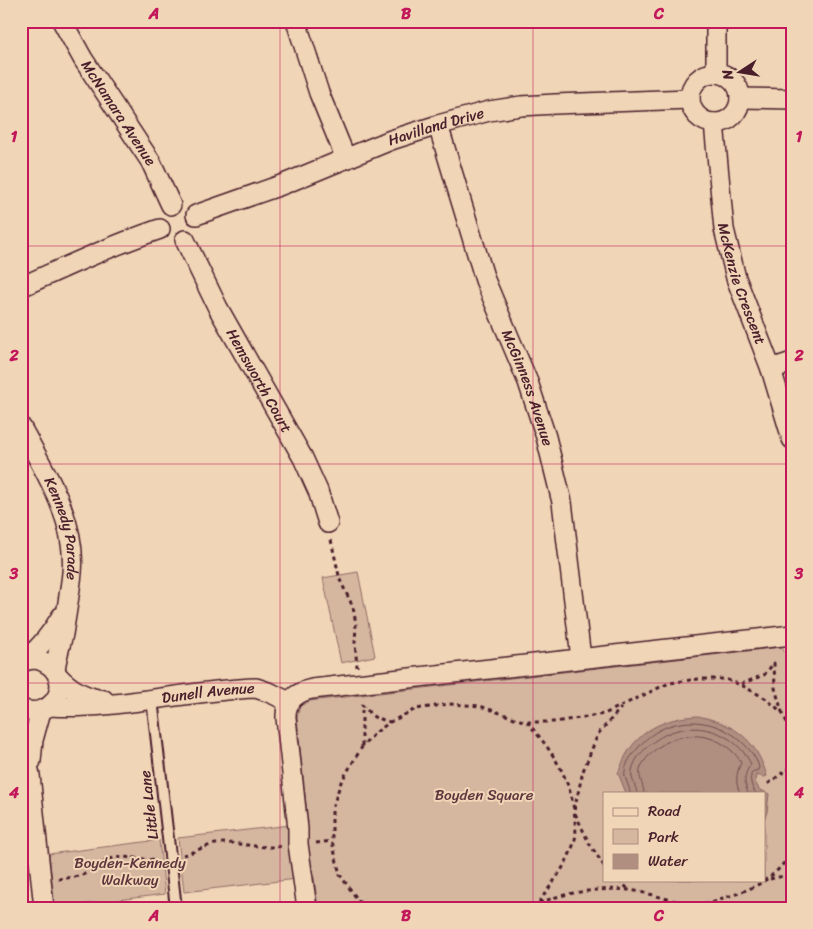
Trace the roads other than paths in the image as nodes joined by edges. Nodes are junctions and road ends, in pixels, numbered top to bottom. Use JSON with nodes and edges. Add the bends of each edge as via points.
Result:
{"nodes":[{"id":1,"x":62,"y":21,"type":"edge"},
{"id":2,"x":296,"y":21,"type":"edge"},
{"id":3,"x":716,"y":21,"type":"edge"},
{"id":4,"x":716,"y":73,"type":"junction"},
{"id":5,"x":740,"y":98,"type":"junction"},
{"id":6,"x":690,"y":99,"type":"junction"},
{"id":7,"x":792,"y":99,"type":"edge"},
{"id":8,"x":714,"y":123,"type":"junction"},
{"id":9,"x":438,"y":125,"type":"junction"},
{"id":10,"x":346,"y":159,"type":"junction"},
{"id":11,"x":171,"y":205,"type":"junction"},
{"id":12,"x":196,"y":215,"type":"junction"},
{"id":13,"x":160,"y":229,"type":"junction"},
{"id":14,"x":185,"y":240,"type":"junction"},
{"id":15,"x":21,"y":287,"type":"edge"},
{"id":16,"x":792,"y":362,"type":"edge"},
{"id":17,"x":771,"y":369,"type":"junction"},
{"id":18,"x":21,"y":427,"type":"edge"},
{"id":19,"x":792,"y":438,"type":"edge"},
{"id":20,"x":328,"y":523,"type":"road end"},
{"id":21,"x":66,"y":608,"type":"junction"},
{"id":22,"x":792,"y":635,"type":"edge"},
{"id":23,"x":581,"y":658,"type":"junction"},
{"id":24,"x":23,"y":662,"type":"edge"},
{"id":25,"x":57,"y":674,"type":"junction"},
{"id":26,"x":152,"y":699,"type":"junction"},
{"id":27,"x":124,"y":702,"type":"junction"},
{"id":28,"x":289,"y":702,"type":"junction"},
{"id":29,"x":46,"y":708,"type":"junction"},
{"id":30,"x":21,"y":709,"type":"edge"},
{"id":31,"x":21,"y":737,"type":"edge"},
{"id":32,"x":30,"y":775,"type":"junction"},
{"id":33,"x":44,"y":908,"type":"edge"},
{"id":34,"x":176,"y":908,"type":"edge"},
{"id":35,"x":307,"y":908,"type":"edge"}],
"edges":[{"from":1,"to":11,"type":"street","name":"McNamara Avenue","via":[[83,59],[151,162]]},
{"from":2,"to":10,"type":"street","via":[[319,93]]},
{"from":3,"to":4,"type":"street"},
{"from":4,"to":5,"type":"street","via":[[731,79]]},
{"from":4,"to":6,"type":"street","via":[[702,77],[696,83]]},
{"from":5,"to":7,"type":"street"},
{"from":5,"to":8,"type":"street","via":[[738,107],[728,120]]},
{"from":6,"to":8,"type":"street","via":[[699,117]]},
{"from":6,"to":9,"type":"street","name":"Havilland Drive","via":[[521,106]]},
{"from":8,"to":17,"type":"street","name":"McKenzie Crescent","via":[[726,238],[736,278]]},
{"from":9,"to":10,"type":"street","name":"Havilland Drive"},
{"from":9,"to":23,"type":"street","name":"McGinness Avenue","via":[[485,280],[528,382],[546,437],[562,502]]},
{"from":10,"to":12,"type":"street","name":"Havilland Drive"},
{"from":11,"to":12,"type":"street","via":[[184,205]]},
{"from":11,"to":13,"type":"street","via":[[160,216]]},
{"from":12,"to":14,"type":"street","via":[[196,228]]},
{"from":13,"to":14,"type":"street","via":[[172,240]]},
{"from":13,"to":15,"type":"street"},
{"from":14,"to":20,"type":"street","name":"Hemsworth Court","via":[[218,308],[304,458]]},
{"from":16,"to":17,"type":"street"},
{"from":17,"to":19,"type":"street","name":"McKenzie Crescent"},
{"from":18,"to":21,"type":"street","name":"Kennedy Parade","via":[[62,508],[71,542],[72,572]]},
{"from":21,"to":24,"type":"street","name":"Kennedy Parade","via":[[52,633]]},
{"from":21,"to":25,"type":"street","name":"Kennedy Parade","via":[[56,658]]},
{"from":22,"to":23,"type":"street"},
{"from":23,"to":28,"type":"street","via":[[305,690]]},
{"from":24,"to":25,"type":"street","name":"Dunell Avenue","via":[[42,660]]},
{"from":25,"to":27,"type":"street","name":"Dunell Avenue","via":[[66,685],[89,698]]},
{"from":25,"to":29,"type":"street","name":"Kennedy Parade","via":[[59,692],[56,700]]},
{"from":26,"to":27,"type":"street","name":"Dunell Avenue"},
{"from":26,"to":28,"type":"street","name":"Dunell Avenue","via":[[256,688]]},
{"from":26,"to":34,"type":"lane","name":"Little Lane"},
{"from":27,"to":29,"type":"street","name":"Dunell Avenue"},
{"from":28,"to":35,"type":"street","via":[[286,718]]},
{"from":29,"to":30,"type":"street","name":"Dunell Avenue","via":[[34,712]]},
{"from":29,"to":32,"type":"street","via":[[33,740]]},
{"from":31,"to":32,"type":"street"},
{"from":32,"to":33,"type":"street"}]}
